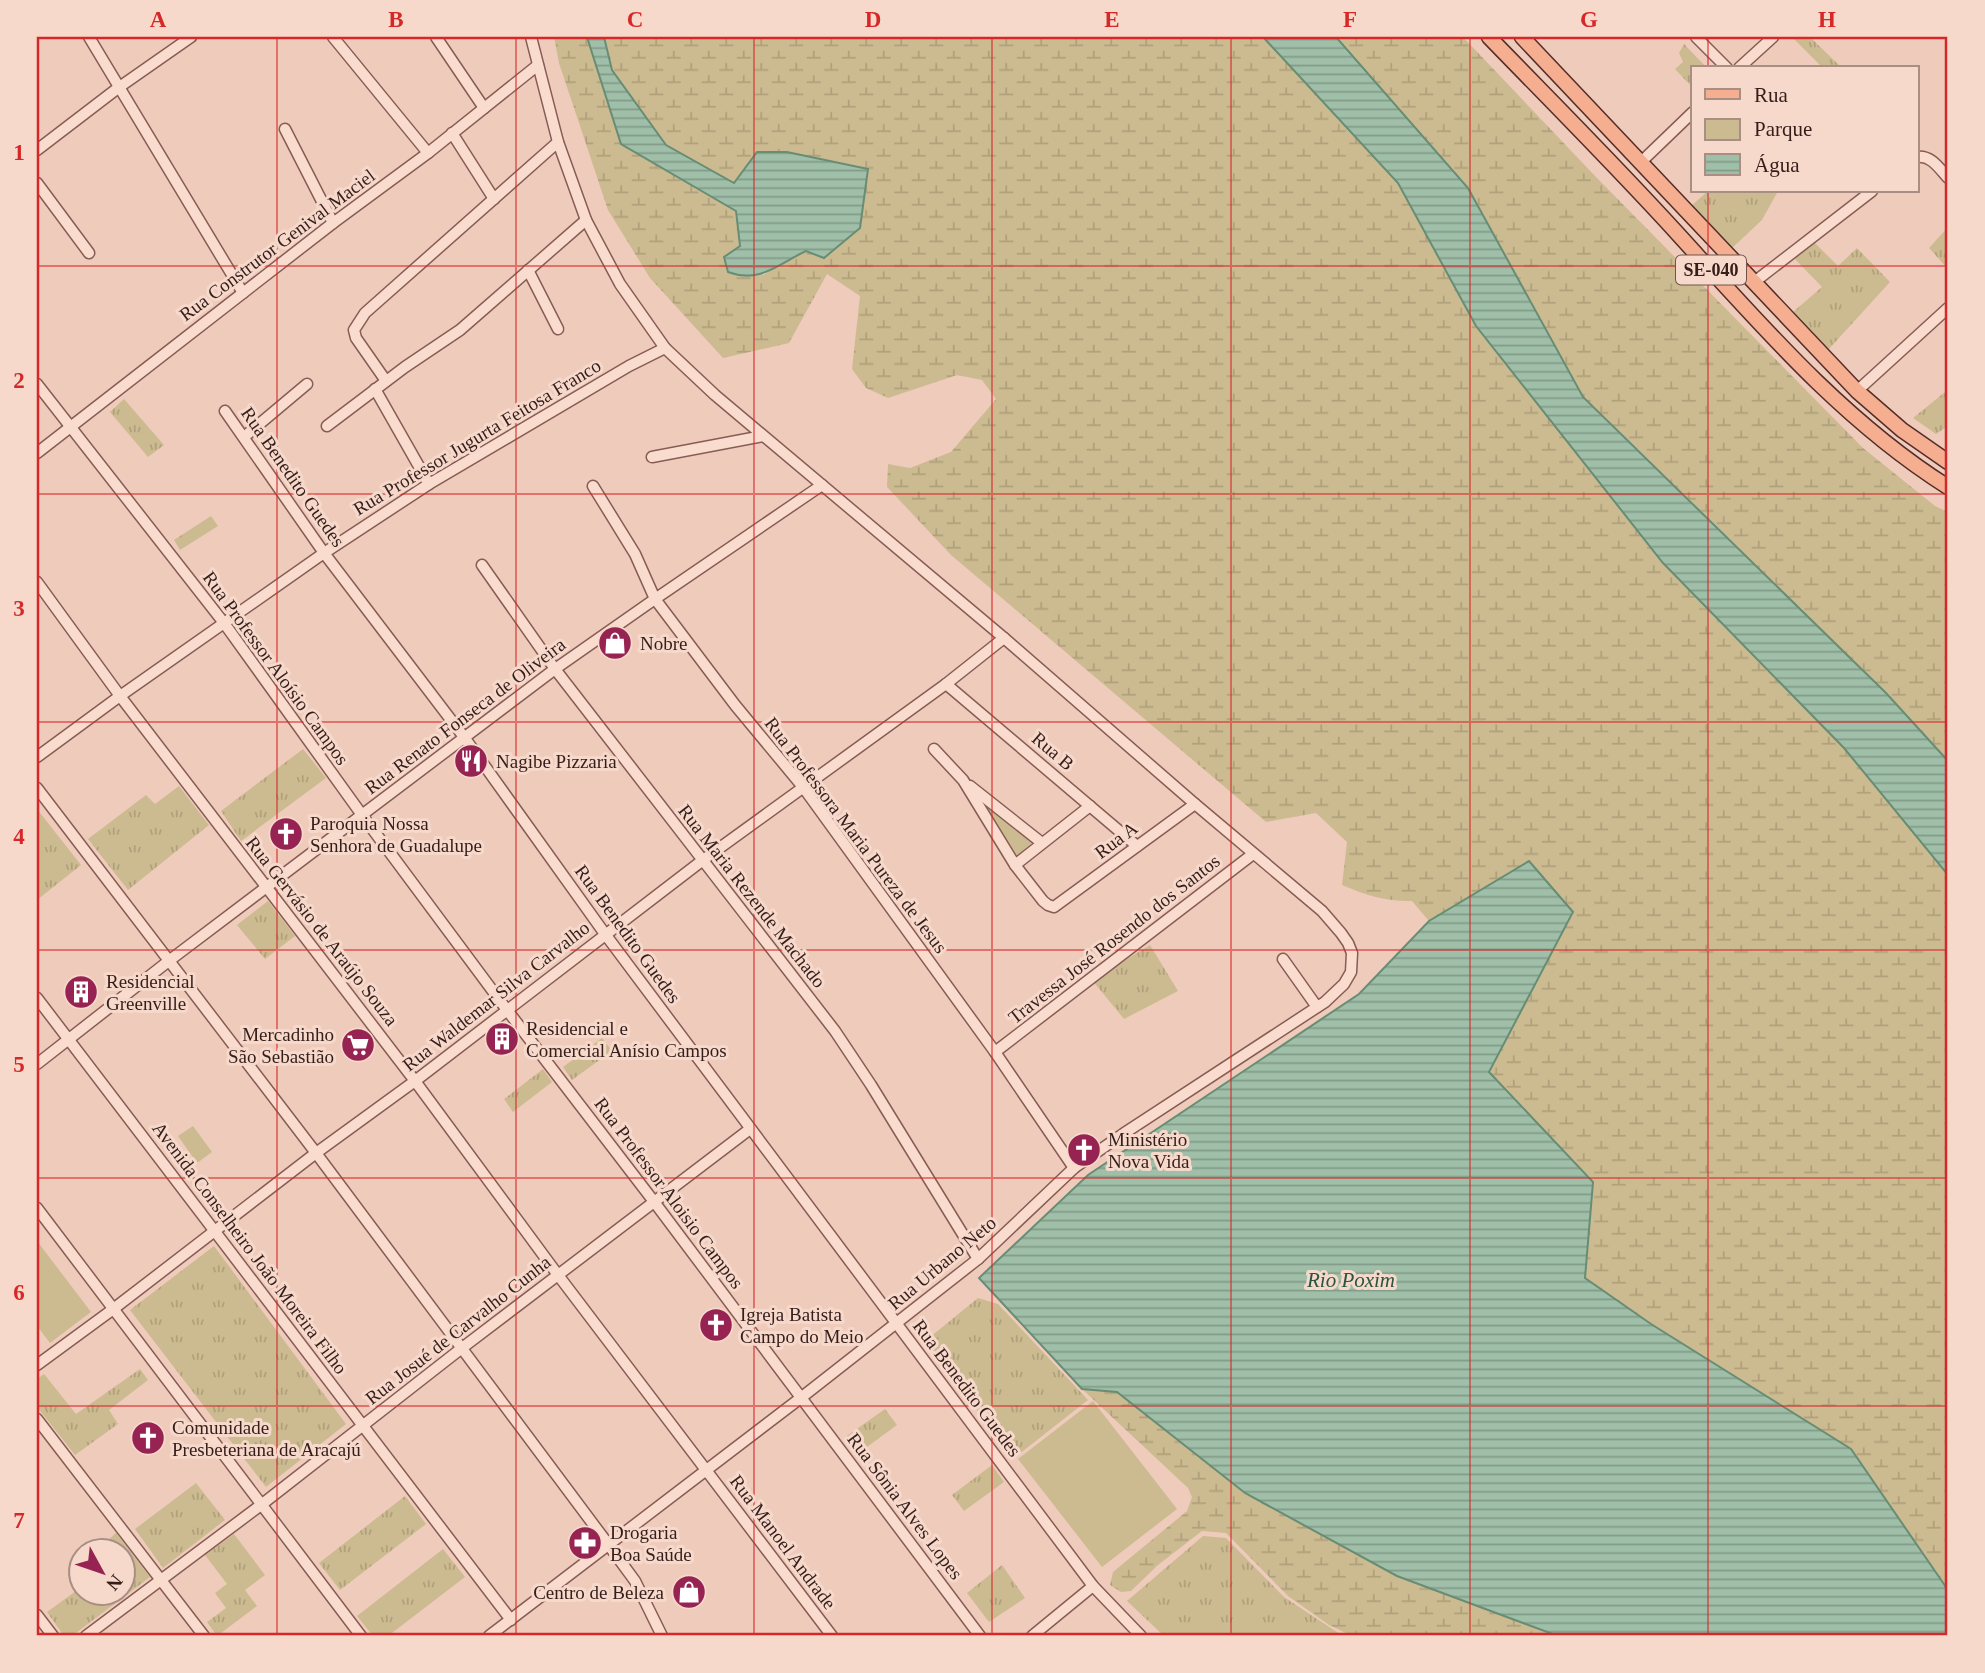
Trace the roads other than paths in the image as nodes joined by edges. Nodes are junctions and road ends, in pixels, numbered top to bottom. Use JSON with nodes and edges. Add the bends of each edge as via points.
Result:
{"nodes":[{"id":1,"x":89,"y":37,"type":"edge"},
{"id":2,"x":191,"y":37,"type":"edge"},
{"id":3,"x":333,"y":37,"type":"edge"},
{"id":4,"x":436,"y":37,"type":"edge"},
{"id":5,"x":531,"y":37,"type":"edge"},
{"id":6,"x":1489,"y":37,"type":"edge"},
{"id":7,"x":1522,"y":37,"type":"edge"},
{"id":8,"x":1696,"y":37,"type":"edge"},
{"id":9,"x":1773,"y":37,"type":"edge"},
{"id":10,"x":538,"y":65,"type":"junction"},
{"id":11,"x":1725,"y":66,"type":"edge"},
{"id":12,"x":1741,"y":66,"type":"edge"},
{"id":13,"x":118,"y":88,"type":"junction"},
{"id":14,"x":484,"y":108,"type":"junction"},
{"id":15,"x":1691,"y":115,"type":"edge"},
{"id":16,"x":285,"y":129,"type":"dead end"},
{"id":17,"x":452,"y":133,"type":"junction"},
{"id":18,"x":558,"y":142,"type":"junction"},
{"id":19,"x":37,"y":150,"type":"edge"},
{"id":20,"x":428,"y":153,"type":"junction"},
{"id":21,"x":1921,"y":155,"type":"edge"},
{"id":22,"x":1640,"y":163,"type":"junction"},
{"id":23,"x":1946,"y":171,"type":"edge"},
{"id":24,"x":37,"y":183,"type":"edge"},
{"id":25,"x":1871,"y":192,"type":"edge"},
{"id":26,"x":494,"y":199,"type":"junction"},
{"id":27,"x":586,"y":220,"type":"junction"},
{"id":28,"x":333,"y":223,"type":"junction"},
{"id":29,"x":89,"y":253,"type":"dead end"},
{"id":30,"x":528,"y":270,"type":"junction"},
{"id":31,"x":1753,"y":283,"type":"junction"},
{"id":32,"x":243,"y":293,"type":"junction"},
{"id":33,"x":1948,"y":308,"type":"edge"},
{"id":34,"x":558,"y":329,"type":"dead end"},
{"id":35,"x":665,"y":348,"type":"junction"},
{"id":36,"x":386,"y":381,"type":"junction"},
{"id":37,"x":37,"y":384,"type":"edge"},
{"id":38,"x":307,"y":384,"type":"dead end"},
{"id":39,"x":375,"y":389,"type":"junction"},
{"id":40,"x":1857,"y":391,"type":"junction"},
{"id":41,"x":226,"y":411,"type":"dead end"},
{"id":42,"x":69,"y":426,"type":"junction"},
{"id":43,"x":327,"y":426,"type":"dead end"},
{"id":44,"x":764,"y":436,"type":"junction"},
{"id":45,"x":244,"y":437,"type":"junction"},
{"id":46,"x":37,"y":453,"type":"edge"},
{"id":47,"x":652,"y":457,"type":"dead end"},
{"id":48,"x":1948,"y":462,"type":"edge"},
{"id":49,"x":429,"y":484,"type":"junction"},
{"id":50,"x":822,"y":485,"type":"junction"},
{"id":51,"x":593,"y":486,"type":"dead end"},
{"id":52,"x":1948,"y":487,"type":"edge"},
{"id":53,"x":324,"y":553,"type":"junction"},
{"id":54,"x":482,"y":565,"type":"dead end"},
{"id":55,"x":37,"y":582,"type":"edge"},
{"id":56,"x":655,"y":599,"type":"junction"},
{"id":57,"x":224,"y":623,"type":"junction"},
{"id":58,"x":1004,"y":638,"type":"junction"},
{"id":59,"x":555,"y":670,"type":"junction"},
{"id":60,"x":946,"y":684,"type":"junction"},
{"id":61,"x":120,"y":696,"type":"junction"},
{"id":62,"x":464,"y":737,"type":"junction"},
{"id":63,"x":934,"y":749,"type":"dead end"},
{"id":64,"x":37,"y":757,"type":"edge"},
{"id":65,"x":963,"y":780,"type":"junction"},
{"id":66,"x":803,"y":787,"type":"junction"},
{"id":67,"x":37,"y":788,"type":"edge"},
{"id":68,"x":1195,"y":804,"type":"junction"},
{"id":69,"x":1090,"y":806,"type":"junction"},
{"id":70,"x":362,"y":815,"type":"junction"},
{"id":71,"x":1042,"y":843,"type":"junction"},
{"id":72,"x":1137,"y":846,"type":"junction"},
{"id":73,"x":1253,"y":854,"type":"junction"},
{"id":74,"x":703,"y":860,"type":"junction"},
{"id":75,"x":1015,"y":865,"type":"junction"},
{"id":76,"x":266,"y":888,"type":"junction"},
{"id":77,"x":605,"y":934,"type":"junction"},
{"id":78,"x":1283,"y":959,"type":"dead end"},
{"id":79,"x":170,"y":960,"type":"junction"},
{"id":80,"x":37,"y":998,"type":"edge"},
{"id":81,"x":1317,"y":1007,"type":"junction"},
{"id":82,"x":507,"y":1010,"type":"junction"},
{"id":83,"x":69,"y":1040,"type":"junction"},
{"id":84,"x":995,"y":1052,"type":"junction"},
{"id":85,"x":37,"y":1064,"type":"edge"},
{"id":86,"x":415,"y":1081,"type":"junction"},
{"id":87,"x":750,"y":1129,"type":"junction"},
{"id":88,"x":316,"y":1153,"type":"junction"},
{"id":89,"x":1074,"y":1168,"type":"junction"},
{"id":90,"x":655,"y":1203,"type":"junction"},
{"id":91,"x":37,"y":1208,"type":"edge"},
{"id":92,"x":215,"y":1230,"type":"junction"},
{"id":93,"x":978,"y":1259,"type":"junction"},
{"id":94,"x":558,"y":1275,"type":"junction"},
{"id":95,"x":112,"y":1310,"type":"junction"},
{"id":96,"x":897,"y":1324,"type":"junction"},
{"id":97,"x":462,"y":1348,"type":"junction"},
{"id":98,"x":37,"y":1365,"type":"edge"},
{"id":99,"x":802,"y":1397,"type":"junction"},
{"id":100,"x":37,"y":1419,"type":"edge"},
{"id":101,"x":363,"y":1426,"type":"junction"},
{"id":102,"x":706,"y":1469,"type":"junction"},
{"id":103,"x":261,"y":1505,"type":"junction"},
{"id":104,"x":608,"y":1544,"type":"junction"},
{"id":105,"x":161,"y":1581,"type":"junction"},
{"id":106,"x":1093,"y":1586,"type":"junction"},
{"id":107,"x":37,"y":1615,"type":"edge"},
{"id":108,"x":511,"y":1620,"type":"junction"},
{"id":109,"x":53,"y":1636,"type":"edge"},
{"id":110,"x":86,"y":1636,"type":"edge"},
{"id":111,"x":204,"y":1636,"type":"edge"},
{"id":112,"x":361,"y":1636,"type":"edge"},
{"id":113,"x":489,"y":1636,"type":"edge"},
{"id":114,"x":662,"y":1636,"type":"edge"},
{"id":115,"x":832,"y":1636,"type":"edge"},
{"id":116,"x":980,"y":1636,"type":"edge"},
{"id":117,"x":1032,"y":1636,"type":"edge"},
{"id":118,"x":1141,"y":1636,"type":"edge"}],
"edges":[{"from":1,"to":13,"type":"street"},
{"from":2,"to":13,"type":"street"},
{"from":3,"to":20,"type":"street"},
{"from":4,"to":14,"type":"street"},
{"from":5,"to":10,"type":"street"},
{"from":6,"to":52,"type":"main road","number":"SE-040","via":[[1842,407]]},
{"from":7,"to":22,"type":"main road","number":"SE-040"},
{"from":8,"to":11,"type":"street"},
{"from":9,"to":12,"type":"street"},
{"from":10,"to":14,"type":"street","name":"Rua Construtor Genival Maciel"},
{"from":10,"to":18,"type":"street"},
{"from":13,"to":19,"type":"street"},
{"from":13,"to":32,"type":"street"},
{"from":14,"to":17,"type":"street","name":"Rua Construtor Genival Maciel"},
{"from":15,"to":22,"type":"street"},
{"from":16,"to":28,"type":"street"},
{"from":17,"to":20,"type":"street","name":"Rua Construtor Genival Maciel"},
{"from":17,"to":26,"type":"street"},
{"from":18,"to":26,"type":"street"},
{"from":18,"to":27,"type":"street"},
{"from":20,"to":28,"type":"street","name":"Rua Construtor Genival Maciel"},
{"from":21,"to":23,"type":"street"},
{"from":22,"to":31,"type":"main road","number":"SE-040"},
{"from":24,"to":29,"type":"street"},
{"from":25,"to":31,"type":"street"},
{"from":26,"to":36,"type":"street","via":[[365,313],[354,330]]},
{"from":27,"to":30,"type":"street"},
{"from":27,"to":35,"type":"street","via":[[620,284]]},
{"from":28,"to":32,"type":"street","name":"Rua Construtor Genival Maciel"},
{"from":30,"to":34,"type":"street"},
{"from":30,"to":36,"type":"street","via":[[460,330]]},
{"from":31,"to":40,"type":"main road","number":"SE-040"},
{"from":32,"to":42,"type":"street","name":"Rua Construtor Genival Maciel"},
{"from":33,"to":40,"type":"street"},
{"from":35,"to":44,"type":"street"},
{"from":35,"to":49,"type":"street","name":"Rua Professor Jugurta Feitosa Franco"},
{"from":36,"to":39,"type":"street"},
{"from":37,"to":42,"type":"street","name":"Rua Professor Aloísio Campos"},
{"from":38,"to":45,"type":"street"},
{"from":39,"to":43,"type":"street"},
{"from":39,"to":49,"type":"street"},
{"from":40,"to":48,"type":"main road","number":"SE-040"},
{"from":41,"to":45,"type":"street","name":"Rua Benedito Guedes"},
{"from":42,"to":46,"type":"street","name":"Rua Construtor Genival Maciel"},
{"from":42,"to":57,"type":"street","name":"Rua Professor Aloísio Campos"},
{"from":44,"to":47,"type":"street"},
{"from":44,"to":50,"type":"street"},
{"from":45,"to":53,"type":"street","name":"Rua Benedito Guedes"},
{"from":49,"to":53,"type":"street","name":"Rua Professor Jugurta Feitosa Franco"},
{"from":50,"to":56,"type":"street","name":"Rua Renato Fonseca de Oliveira"},
{"from":50,"to":58,"type":"street"},
{"from":51,"to":56,"type":"street","name":"Rua Professora Maria Pureza de Jesus","via":[[635,554]]},
{"from":53,"to":57,"type":"street","name":"Rua Professor Jugurta Feitosa Franco"},
{"from":53,"to":62,"type":"street","name":"Rua Benedito Guedes"},
{"from":54,"to":59,"type":"street","name":"Rua Maria Rezende Machado"},
{"from":55,"to":61,"type":"street","name":"Rua Gervásio de Araújo Souza"},
{"from":56,"to":59,"type":"street","name":"Rua Renato Fonseca de Oliveira"},
{"from":56,"to":66,"type":"street","name":"Rua Professora Maria Pureza de Jesus"},
{"from":57,"to":61,"type":"street","name":"Rua Professor Jugurta Feitosa Franco"},
{"from":57,"to":70,"type":"street","name":"Rua Professor Aloísio Campos"},
{"from":58,"to":60,"type":"street","name":"Rua Waldemar Silva Carvalho"},
{"from":58,"to":68,"type":"street"},
{"from":59,"to":62,"type":"street","name":"Rua Renato Fonseca de Oliveira"},
{"from":59,"to":74,"type":"street","name":"Rua Maria Rezende Machado"},
{"from":60,"to":66,"type":"street","name":"Rua Waldemar Silva Carvalho"},
{"from":60,"to":69,"type":"street","name":"Rua B"},
{"from":61,"to":64,"type":"street","name":"Rua Professor Jugurta Feitosa Franco"},
{"from":61,"to":76,"type":"street","name":"Rua Gervásio de Araújo Souza"},
{"from":62,"to":70,"type":"street","name":"Rua Renato Fonseca de Oliveira"},
{"from":62,"to":77,"type":"street","name":"Rua Benedito Guedes"},
{"from":63,"to":65,"type":"street"},
{"from":65,"to":71,"type":"street"},
{"from":65,"to":75,"type":"street"},
{"from":66,"to":74,"type":"street","name":"Rua Waldemar Silva Carvalho"},
{"from":66,"to":84,"type":"street","name":"Rua Professora Maria Pureza de Jesus"},
{"from":67,"to":79,"type":"street"},
{"from":68,"to":72,"type":"street","name":"Rua A"},
{"from":68,"to":73,"type":"street"},
{"from":69,"to":71,"type":"street"},
{"from":69,"to":72,"type":"street","name":"Rua B"},
{"from":70,"to":76,"type":"street","name":"Rua Renato Fonseca de Oliveira"},
{"from":70,"to":82,"type":"street","name":"Rua Professor Aloísio Campos"},
{"from":71,"to":75,"type":"street"},
{"from":72,"to":75,"type":"street","name":"Rua A","via":[[1054,907]]},
{"from":73,"to":81,"type":"street","name":"Rua Urbano Neto","via":[[1322,911],[1348,943],[1351,972],[1344,985]]},
{"from":73,"to":84,"type":"street","name":"Travessa José Rosendo dos Santos"},
{"from":74,"to":77,"type":"street","name":"Rua Waldemar Silva Carvalho"},
{"from":74,"to":93,"type":"street","name":"Rua Maria Rezende Machado","via":[[835,1031]]},
{"from":76,"to":79,"type":"street","name":"Rua Renato Fonseca de Oliveira"},
{"from":76,"to":86,"type":"street","name":"Rua Gervásio de Araújo Souza"},
{"from":77,"to":82,"type":"street","name":"Rua Waldemar Silva Carvalho"},
{"from":77,"to":87,"type":"street","name":"Rua Benedito Guedes"},
{"from":78,"to":81,"type":"street"},
{"from":79,"to":83,"type":"street","name":"Rua Renato Fonseca de Oliveira"},
{"from":79,"to":88,"type":"street"},
{"from":80,"to":83,"type":"street","name":"Avenida Conselheiro João Moreira Filho"},
{"from":81,"to":89,"type":"street","name":"Rua Urbano Neto"},
{"from":82,"to":86,"type":"street","name":"Rua Waldemar Silva Carvalho"},
{"from":82,"to":90,"type":"street","name":"Rua Professor Aloisio Campos"},
{"from":83,"to":85,"type":"street","name":"Rua Renato Fonseca de Oliveira"},
{"from":83,"to":92,"type":"street","name":"Avenida Conselheiro João Moreira Filho"},
{"from":84,"to":89,"type":"street","name":"Rua Professora Maria Pureza de Jesus"},
{"from":86,"to":88,"type":"street","name":"Rua Waldemar Silva Carvalho"},
{"from":86,"to":94,"type":"street","name":"Rua Gervásio de Araújo Souza"},
{"from":87,"to":90,"type":"street","name":"Rua Josué de Carvalho Cunha"},
{"from":87,"to":96,"type":"street","name":"Rua Benedito Guedes"},
{"from":88,"to":92,"type":"street","name":"Rua Waldemar Silva Carvalho"},
{"from":88,"to":97,"type":"street"},
{"from":89,"to":93,"type":"street","name":"Rua Urbano Neto"},
{"from":90,"to":94,"type":"street","name":"Rua Josué de Carvalho Cunha"},
{"from":90,"to":99,"type":"street","name":"Rua Professor Aloisio Campos"},
{"from":91,"to":95,"type":"street"},
{"from":92,"to":95,"type":"street","name":"Rua Waldemar Silva Carvalho"},
{"from":92,"to":101,"type":"street","name":"Avenida Conselheiro João Moreira Filho"},
{"from":93,"to":96,"type":"street","name":"Rua Urbano Neto"},
{"from":94,"to":97,"type":"street","name":"Rua Josué de Carvalho Cunha"},
{"from":94,"to":102,"type":"street","name":"Rua Gervásio de Araújo Souza"},
{"from":95,"to":98,"type":"street","name":"Rua Waldemar Silva Carvalho"},
{"from":95,"to":103,"type":"street"},
{"from":96,"to":99,"type":"street","name":"Rua Urbano Neto"},
{"from":96,"to":106,"type":"street","name":"Rua Benedito Guedes"},
{"from":97,"to":101,"type":"street","name":"Rua Josué de Carvalho Cunha"},
{"from":97,"to":104,"type":"street"},
{"from":99,"to":102,"type":"street","name":"Rua Urbano Neto"},
{"from":99,"to":116,"type":"street","name":"Rua Sônia Alves Lopes"},
{"from":100,"to":105,"type":"street"},
{"from":101,"to":103,"type":"street","name":"Rua Josué de Carvalho Cunha"},
{"from":101,"to":108,"type":"street","name":"Avenida Conselheiro João Moreira Filho"},
{"from":102,"to":104,"type":"street","name":"Rua Urbano Neto"},
{"from":102,"to":115,"type":"street","name":"Rua Manoel Andrade"},
{"from":103,"to":105,"type":"street","name":"Rua Josué de Carvalho Cunha"},
{"from":103,"to":112,"type":"street"},
{"from":104,"to":108,"type":"street","name":"Rua Urbano Neto"},
{"from":104,"to":114,"type":"street","via":[[635,1581]]},
{"from":105,"to":110,"type":"street","name":"Rua Josué de Carvalho Cunha"},
{"from":105,"to":111,"type":"street"},
{"from":106,"to":117,"type":"street"},
{"from":106,"to":118,"type":"street","name":"Rua Benedito Guedes"},
{"from":107,"to":109,"type":"street"},
{"from":108,"to":113,"type":"street","name":"Rua Urbano Neto"}]}
